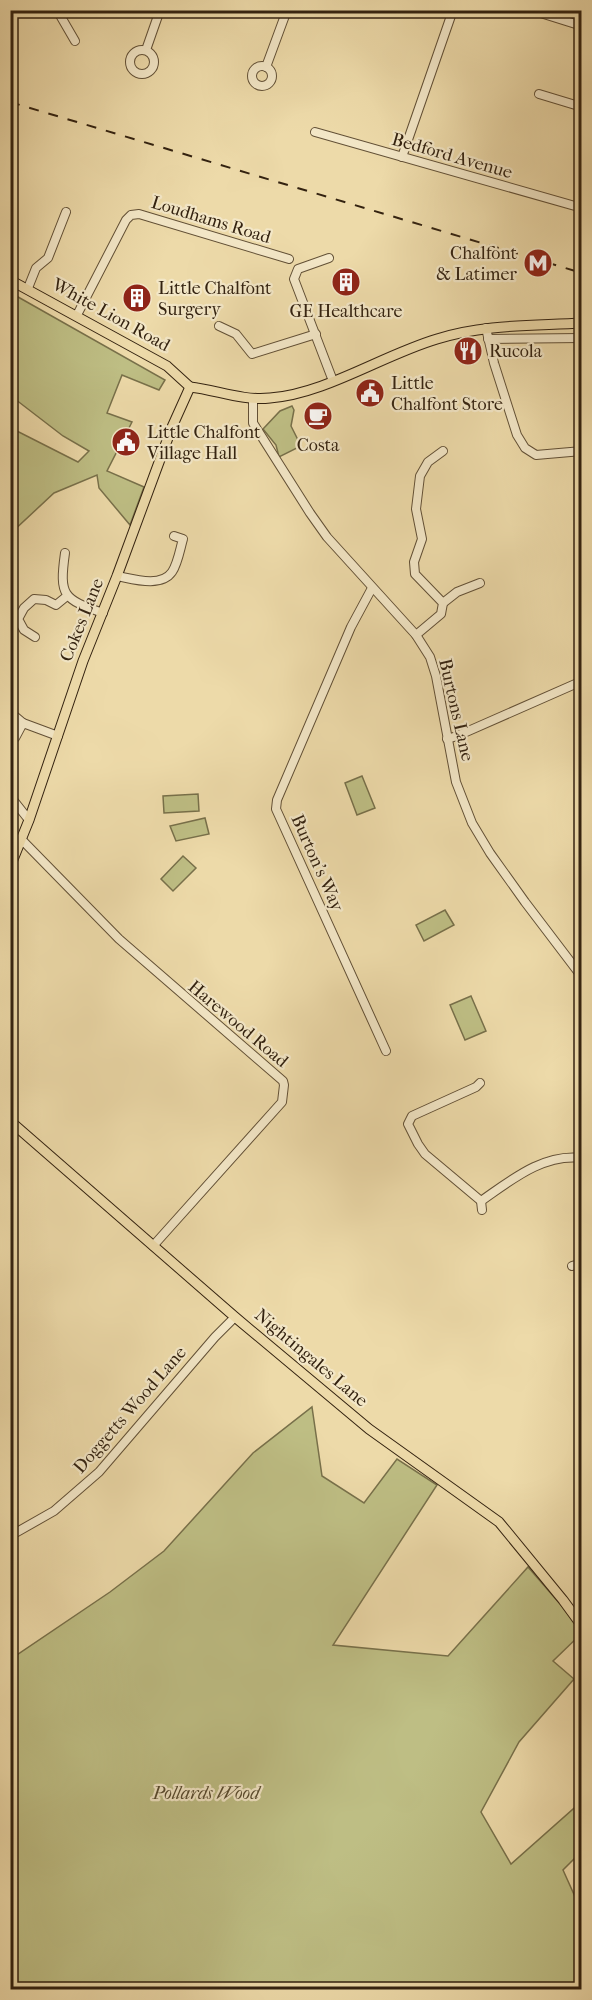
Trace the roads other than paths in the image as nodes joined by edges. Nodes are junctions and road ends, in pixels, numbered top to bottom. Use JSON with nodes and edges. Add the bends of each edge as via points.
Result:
{"nodes":[{"id":1,"x":57,"y":10,"type":"edge"},
{"id":2,"x":160,"y":10,"type":"edge"},
{"id":3,"x":287,"y":10,"type":"edge"},
{"id":4,"x":453,"y":10,"type":"edge"},
{"id":5,"x":531,"y":10,"type":"edge"},
{"id":6,"x":581,"y":26,"type":"edge"},
{"id":7,"x":75,"y":42,"type":"dead end"},
{"id":8,"x":146,"y":50,"type":"dead end"},
{"id":9,"x":266,"y":67,"type":"dead end"},
{"id":10,"x":539,"y":94,"type":"dead end"},
{"id":11,"x":582,"y":107,"type":"edge"},
{"id":12,"x":315,"y":132,"type":"dead end"},
{"id":13,"x":11,"y":139,"type":"edge"},
{"id":14,"x":402,"y":157,"type":"junction"},
{"id":15,"x":10,"y":159,"type":"edge"},
{"id":16,"x":582,"y":208,"type":"edge"},
{"id":17,"x":66,"y":212,"type":"dead end"},
{"id":18,"x":329,"y":258,"type":"dead end"},
{"id":19,"x":289,"y":259,"type":"dead end"},
{"id":20,"x":10,"y":280,"type":"edge"},
{"id":21,"x":28,"y":288,"type":"junction"},
{"id":22,"x":77,"y":315,"type":"junction"},
{"id":23,"x":582,"y":323,"type":"edge"},
{"id":24,"x":219,"y":326,"type":"dead end"},
{"id":25,"x":486,"y":328,"type":"junction"},
{"id":26,"x":316,"y":334,"type":"junction"},
{"id":27,"x":582,"y":338,"type":"edge"},
{"id":28,"x":488,"y":339,"type":"junction"},
{"id":29,"x":333,"y":381,"type":"junction"},
{"id":30,"x":190,"y":387,"type":"junction"},
{"id":31,"x":253,"y":399,"type":"junction"},
{"id":32,"x":443,"y":450,"type":"dead end"},
{"id":33,"x":582,"y":451,"type":"edge"},
{"id":34,"x":174,"y":536,"type":"dead end"},
{"id":35,"x":183,"y":539,"type":"junction"},
{"id":36,"x":192,"y":540,"type":"dead end"},
{"id":37,"x":65,"y":553,"type":"dead end"},
{"id":38,"x":117,"y":576,"type":"junction"},
{"id":39,"x":480,"y":583,"type":"dead end"},
{"id":40,"x":372,"y":588,"type":"junction"},
{"id":41,"x":67,"y":596,"type":"junction"},
{"id":42,"x":443,"y":603,"type":"junction"},
{"id":43,"x":103,"y":612,"type":"junction"},
{"id":44,"x":416,"y":635,"type":"junction"},
{"id":45,"x":35,"y":638,"type":"dead end"},
{"id":46,"x":582,"y":681,"type":"edge"},
{"id":47,"x":10,"y":712,"type":"edge"},
{"id":48,"x":22,"y":723,"type":"junction"},
{"id":49,"x":58,"y":736,"type":"junction"},
{"id":50,"x":447,"y":738,"type":"junction"},
{"id":51,"x":10,"y":741,"type":"edge"},
{"id":52,"x":10,"y":796,"type":"edge"},
{"id":53,"x":29,"y":820,"type":"junction"},
{"id":54,"x":22,"y":840,"type":"junction"},
{"id":55,"x":10,"y":867,"type":"edge"},
{"id":56,"x":582,"y":977,"type":"edge"},
{"id":57,"x":386,"y":1051,"type":"dead end"},
{"id":58,"x":480,"y":1083,"type":"dead end"},
{"id":59,"x":10,"y":1121,"type":"edge"},
{"id":60,"x":582,"y":1158,"type":"edge"},
{"id":61,"x":481,"y":1201,"type":"junction"},
{"id":62,"x":482,"y":1210,"type":"dead end"},
{"id":63,"x":153,"y":1246,"type":"junction"},
{"id":64,"x":582,"y":1263,"type":"edge"},
{"id":65,"x":572,"y":1266,"type":"dead end"},
{"id":66,"x":235,"y":1317,"type":"junction"},
{"id":67,"x":10,"y":1536,"type":"edge"},
{"id":68,"x":582,"y":1626,"type":"edge"}],
"edges":[{"from":1,"to":7,"type":"street"},
{"from":2,"to":8,"type":"street"},
{"from":3,"to":9,"type":"street"},
{"from":4,"to":14,"type":"street"},
{"from":5,"to":6,"type":"street"},
{"from":10,"to":11,"type":"street"},
{"from":12,"to":14,"type":"street","name":"Bedford Avenue"},
{"from":13,"to":15,"type":"street"},
{"from":14,"to":16,"type":"street","name":"Bedford Avenue"},
{"from":17,"to":21,"type":"street","via":[[48,258],[36,268]]},
{"from":18,"to":26,"type":"street","via":[[298,269],[294,279],[297,296]]},
{"from":19,"to":22,"type":"street","name":"Loudhams Road","via":[[139,214],[131,215]]},
{"from":20,"to":21,"type":"main road","name":"White Lion Road"},
{"from":21,"to":22,"type":"main road","name":"White Lion Road"},
{"from":22,"to":30,"type":"main road","name":"White Lion Road","via":[[167,366]]},
{"from":23,"to":25,"type":"main road"},
{"from":24,"to":26,"type":"street","via":[[236,334],[252,354]]},
{"from":25,"to":28,"type":"street"},
{"from":25,"to":29,"type":"main road","via":[[436,339]]},
{"from":26,"to":29,"type":"street"},
{"from":27,"to":28,"type":"street"},
{"from":28,"to":33,"type":"street","via":[[517,435],[525,448],[536,455]]},
{"from":29,"to":31,"type":"main road","via":[[290,395]]},
{"from":30,"to":31,"type":"main road"},
{"from":30,"to":38,"type":"main road","name":"Cokes Lane"},
{"from":31,"to":40,"type":"street","name":"Burtons Lane","via":[[253,423],[327,537]]},
{"from":32,"to":42,"type":"street","via":[[428,462],[420,476],[416,509],[422,539],[414,562],[415,574]]},
{"from":34,"to":35,"type":"street"},
{"from":35,"to":36,"type":"street"},
{"from":35,"to":38,"type":"street","via":[[172,572],[160,580]]},
{"from":37,"to":41,"type":"street","via":[[62,575]]},
{"from":38,"to":43,"type":"main road","name":"Cokes Lane"},
{"from":39,"to":42,"type":"street","via":[[457,592]]},
{"from":40,"to":44,"type":"street","name":"Burtons Lane"},
{"from":40,"to":57,"type":"street","name":"Burton's Way","via":[[351,627],[276,809]]},
{"from":41,"to":43,"type":"street"},
{"from":41,"to":45,"type":"street","via":[[56,605],[34,599],[24,608],[18,619]]},
{"from":42,"to":44,"type":"street","via":[[441,614]]},
{"from":43,"to":49,"type":"main road","name":"Cokes Lane"},
{"from":44,"to":50,"type":"street","name":"Burtons Lane","via":[[436,676]]},
{"from":46,"to":50,"type":"street"},
{"from":47,"to":48,"type":"street"},
{"from":48,"to":49,"type":"street"},
{"from":48,"to":51,"type":"street"},
{"from":49,"to":53,"type":"main road","name":"Cokes Lane"},
{"from":50,"to":56,"type":"street","name":"Burtons Lane","via":[[456,782],[472,823]]},
{"from":52,"to":53,"type":"street"},
{"from":53,"to":54,"type":"main road","name":"Cokes Lane"},
{"from":54,"to":55,"type":"main road","name":"Cokes Lane"},
{"from":54,"to":63,"type":"street","name":"Harewood Road","via":[[119,939],[283,1081],[282,1102]]},
{"from":58,"to":61,"type":"street","via":[[412,1116],[408,1124],[425,1154]]},
{"from":59,"to":63,"type":"main road","name":"Nightingales Lane"},
{"from":60,"to":61,"type":"street","via":[[545,1162]]},
{"from":61,"to":62,"type":"street"},
{"from":63,"to":66,"type":"main road","name":"Nightingales Lane"},
{"from":64,"to":65,"type":"street"},
{"from":66,"to":67,"type":"street","name":"Doggetts Wood Lane","via":[[99,1472],[54,1511]]},
{"from":66,"to":68,"type":"main road","name":"Nightingales Lane","via":[[369,1429],[499,1522]]}]}
